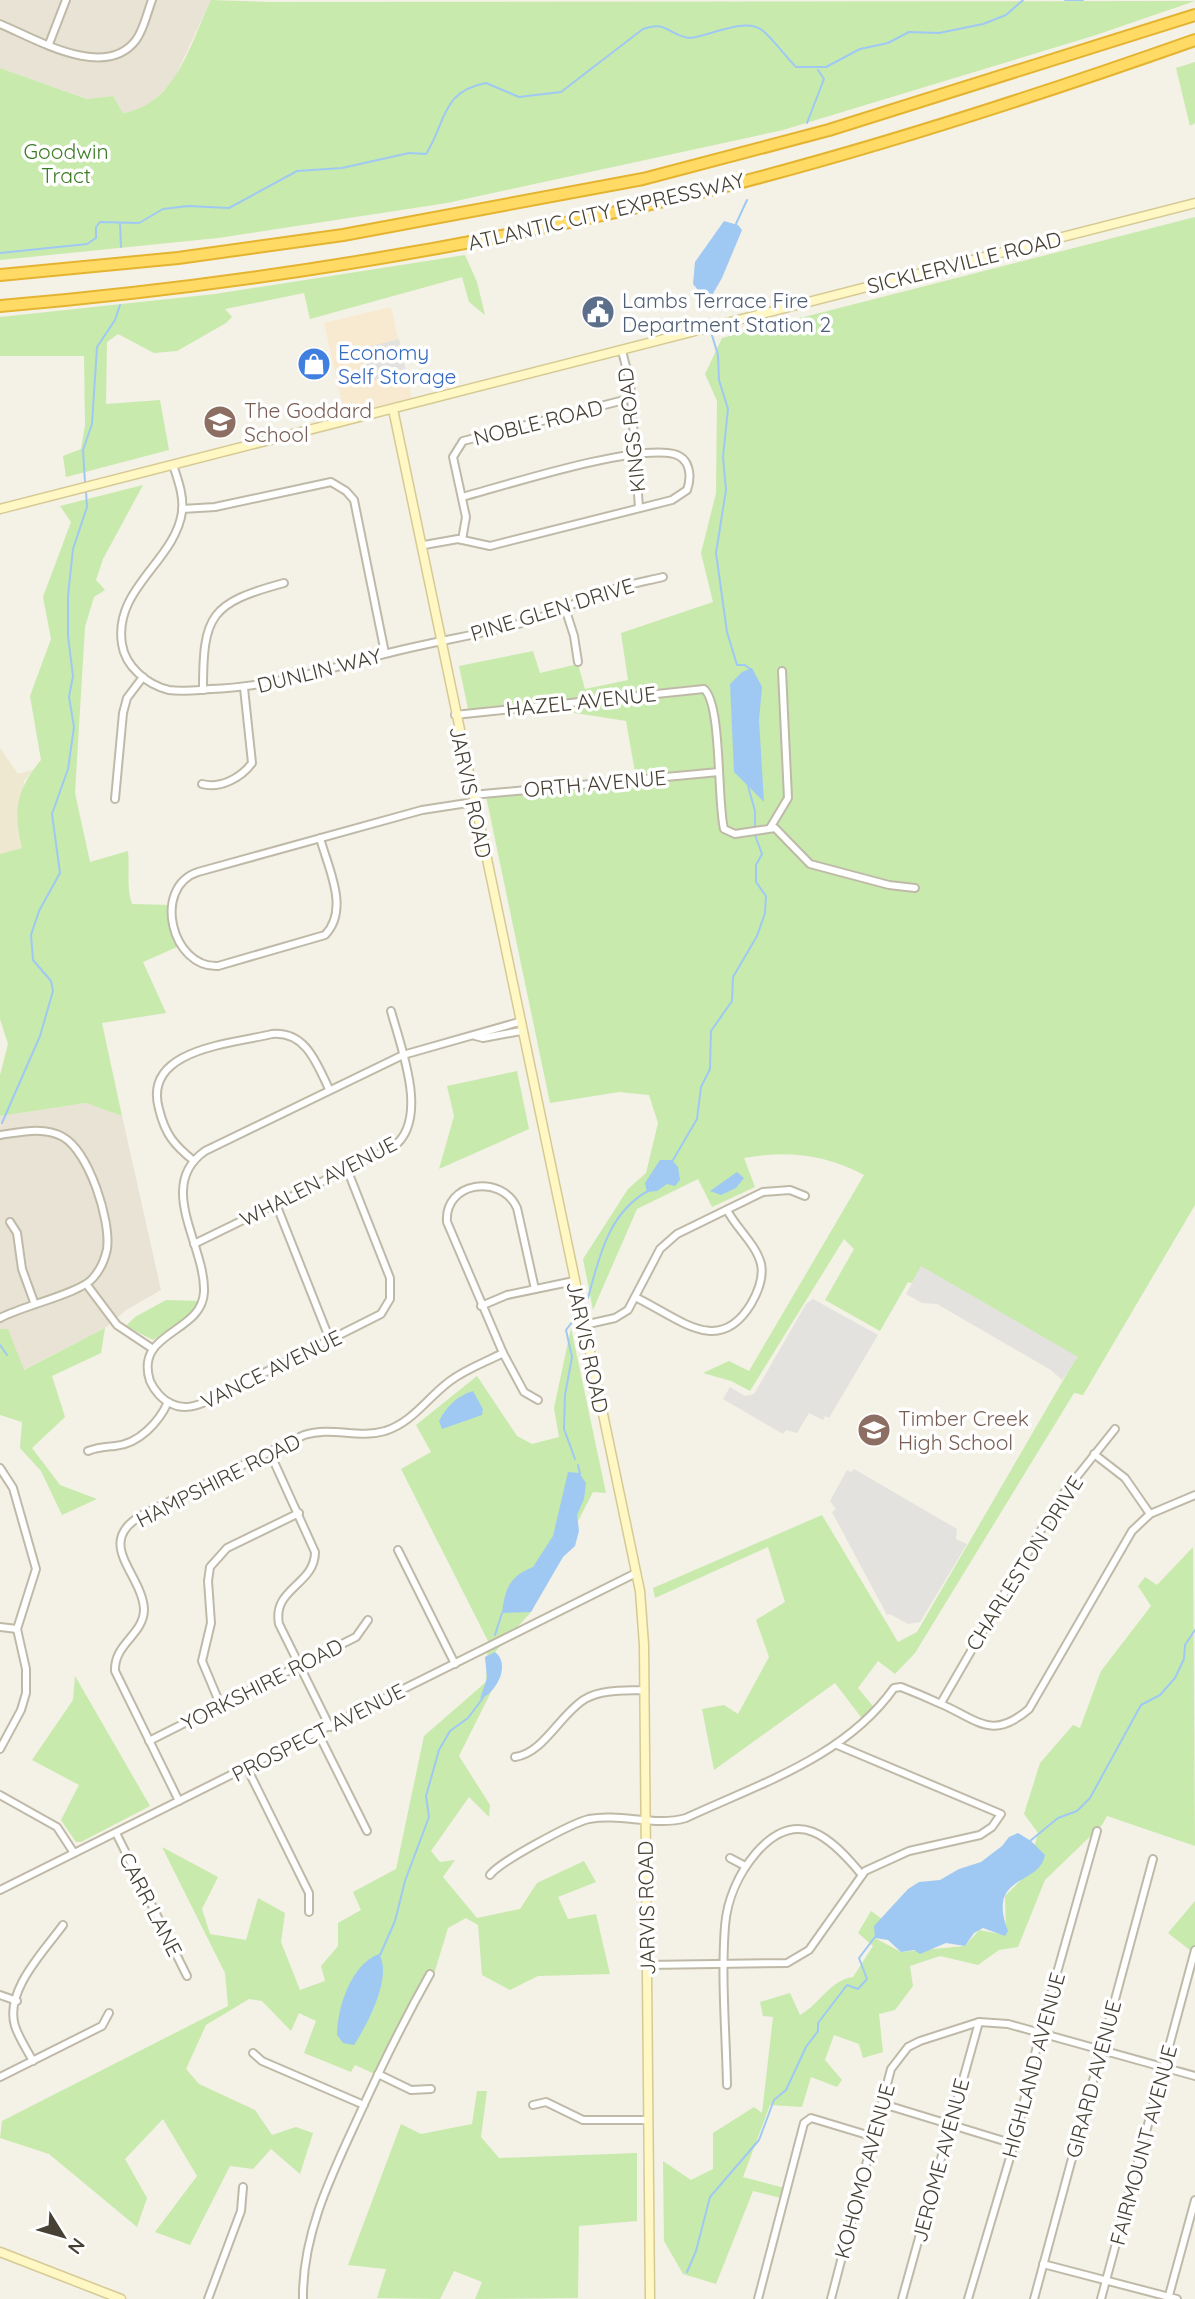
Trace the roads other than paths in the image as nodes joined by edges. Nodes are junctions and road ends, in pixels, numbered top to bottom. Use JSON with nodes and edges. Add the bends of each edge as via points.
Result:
{"nodes":[{"id":1,"x":66,"y":0,"type":"edge"},
{"id":2,"x":152,"y":0,"type":"edge"},
{"id":3,"x":1195,"y":15,"type":"edge"},
{"id":4,"x":0,"y":24,"type":"edge"},
{"id":5,"x":1195,"y":40,"type":"edge"},
{"id":6,"x":49,"y":44,"type":"junction"},
{"id":7,"x":1195,"y":203,"type":"edge"},
{"id":8,"x":0,"y":275,"type":"edge"},
{"id":9,"x":0,"y":306,"type":"edge"},
{"id":10,"x":622,"y":351,"type":"junction"},
{"id":11,"x":632,"y":398,"type":"junction"},
{"id":12,"x":393,"y":409,"type":"junction"},
{"id":13,"x":635,"y":454,"type":"junction"},
{"id":14,"x":173,"y":465,"type":"junction"},
{"id":15,"x":462,"y":497,"type":"junction"},
{"id":16,"x":639,"y":508,"type":"junction"},
{"id":17,"x":0,"y":509,"type":"edge"},
{"id":18,"x":182,"y":509,"type":"junction"},
{"id":19,"x":462,"y":540,"type":"junction"},
{"id":20,"x":424,"y":545,"type":"junction"},
{"id":21,"x":663,"y":577,"type":"dead end"},
{"id":22,"x":284,"y":583,"type":"dead end"},
{"id":23,"x":565,"y":608,"type":"junction"},
{"id":24,"x":441,"y":641,"type":"junction"},
{"id":25,"x":385,"y":653,"type":"junction"},
{"id":26,"x":578,"y":662,"type":"dead end"},
{"id":27,"x":782,"y":671,"type":"dead end"},
{"id":28,"x":143,"y":677,"type":"junction"},
{"id":29,"x":244,"y":688,"type":"junction"},
{"id":30,"x":203,"y":690,"type":"junction"},
{"id":31,"x":455,"y":716,"type":"junction"},
{"id":32,"x":719,"y":772,"type":"junction"},
{"id":33,"x":201,"y":784,"type":"dead end"},
{"id":34,"x":115,"y":799,"type":"dead end"},
{"id":35,"x":473,"y":799,"type":"junction"},
{"id":36,"x":769,"y":828,"type":"junction"},
{"id":37,"x":320,"y":838,"type":"junction"},
{"id":38,"x":915,"y":888,"type":"dead end"},
{"id":39,"x":391,"y":1011,"type":"dead end"},
{"id":40,"x":520,"y":1026,"type":"junction"},
{"id":41,"x":403,"y":1055,"type":"junction"},
{"id":42,"x":329,"y":1089,"type":"junction"},
{"id":43,"x":0,"y":1135,"type":"edge"},
{"id":44,"x":194,"y":1161,"type":"junction"},
{"id":45,"x":347,"y":1169,"type":"junction"},
{"id":46,"x":804,"y":1196,"type":"dead end"},
{"id":47,"x":276,"y":1205,"type":"junction"},
{"id":48,"x":727,"y":1209,"type":"junction"},
{"id":49,"x":10,"y":1222,"type":"dead end"},
{"id":50,"x":194,"y":1244,"type":"junction"},
{"id":51,"x":574,"y":1281,"type":"junction"},
{"id":52,"x":87,"y":1285,"type":"junction"},
{"id":53,"x":535,"y":1289,"type":"junction"},
{"id":54,"x":637,"y":1298,"type":"junction"},
{"id":55,"x":34,"y":1302,"type":"junction"},
{"id":56,"x":481,"y":1306,"type":"junction"},
{"id":57,"x":0,"y":1318,"type":"edge"},
{"id":58,"x":584,"y":1325,"type":"junction"},
{"id":59,"x":330,"y":1340,"type":"junction"},
{"id":60,"x":153,"y":1349,"type":"junction"},
{"id":61,"x":503,"y":1353,"type":"junction"},
{"id":62,"x":538,"y":1400,"type":"dead end"},
{"id":63,"x":168,"y":1402,"type":"junction"},
{"id":64,"x":1115,"y":1429,"type":"dead end"},
{"id":65,"x":88,"y":1451,"type":"dead end"},
{"id":66,"x":270,"y":1453,"type":"junction"},
{"id":67,"x":1094,"y":1454,"type":"junction"},
{"id":68,"x":0,"y":1468,"type":"edge"},
{"id":69,"x":1195,"y":1495,"type":"edge"},
{"id":70,"x":299,"y":1513,"type":"junction"},
{"id":71,"x":1150,"y":1514,"type":"junction"},
{"id":72,"x":398,"y":1550,"type":"dead end"},
{"id":73,"x":636,"y":1573,"type":"junction"},
{"id":74,"x":368,"y":1620,"type":"dead end"},
{"id":75,"x":0,"y":1627,"type":"edge"},
{"id":76,"x":17,"y":1629,"type":"junction"},
{"id":77,"x":455,"y":1664,"type":"junction"},
{"id":78,"x":299,"y":1665,"type":"junction"},
{"id":79,"x":645,"y":1690,"type":"junction"},
{"id":80,"x":941,"y":1703,"type":"junction"},
{"id":81,"x":220,"y":1704,"type":"junction"},
{"id":82,"x":330,"y":1727,"type":"junction"},
{"id":83,"x":318,"y":1733,"type":"junction"},
{"id":84,"x":149,"y":1741,"type":"junction"},
{"id":85,"x":837,"y":1745,"type":"junction"},
{"id":86,"x":0,"y":1749,"type":"edge"},
{"id":87,"x":515,"y":1757,"type":"dead end"},
{"id":88,"x":247,"y":1768,"type":"junction"},
{"id":89,"x":0,"y":1795,"type":"edge"},
{"id":90,"x":180,"y":1801,"type":"junction"},
{"id":91,"x":646,"y":1820,"type":"junction"},
{"id":92,"x":367,"y":1831,"type":"dead end"},
{"id":93,"x":1097,"y":1831,"type":"dead end"},
{"id":94,"x":116,"y":1833,"type":"junction"},
{"id":95,"x":74,"y":1853,"type":"junction"},
{"id":96,"x":730,"y":1858,"type":"dead end"},
{"id":97,"x":1153,"y":1859,"type":"dead end"},
{"id":98,"x":745,"y":1866,"type":"junction"},
{"id":99,"x":490,"y":1875,"type":"dead end"},
{"id":100,"x":862,"y":1875,"type":"junction"},
{"id":101,"x":0,"y":1890,"type":"edge"},
{"id":102,"x":309,"y":1912,"type":"dead end"},
{"id":103,"x":63,"y":1925,"type":"dead end"},
{"id":104,"x":1195,"y":1950,"type":"edge"},
{"id":105,"x":724,"y":1963,"type":"junction"},
{"id":106,"x":647,"y":1965,"type":"junction"},
{"id":107,"x":430,"y":1974,"type":"dead end"},
{"id":108,"x":187,"y":1976,"type":"dead end"},
{"id":109,"x":0,"y":1995,"type":"edge"},
{"id":110,"x":17,"y":2001,"type":"junction"},
{"id":111,"x":109,"y":2013,"type":"dead end"},
{"id":112,"x":979,"y":2022,"type":"junction"},
{"id":113,"x":1040,"y":2033,"type":"junction"},
{"id":114,"x":1101,"y":2051,"type":"junction"},
{"id":115,"x":253,"y":2053,"type":"dead end"},
{"id":116,"x":33,"y":2061,"type":"junction"},
{"id":117,"x":1164,"y":2069,"type":"junction"},
{"id":118,"x":378,"y":2074,"type":"junction"},
{"id":119,"x":1195,"y":2076,"type":"edge"},
{"id":120,"x":0,"y":2077,"type":"edge"},
{"id":121,"x":727,"y":2085,"type":"dead end"},
{"id":122,"x":431,"y":2089,"type":"dead end"},
{"id":123,"x":884,"y":2104,"type":"junction"},
{"id":124,"x":364,"y":2105,"type":"junction"},
{"id":125,"x":533,"y":2105,"type":"dead end"},
{"id":126,"x":648,"y":2120,"type":"junction"},
{"id":127,"x":950,"y":2124,"type":"junction"},
{"id":128,"x":874,"y":2137,"type":"junction"},
{"id":129,"x":1014,"y":2144,"type":"junction"},
{"id":130,"x":243,"y":2187,"type":"dead end"},
{"id":131,"x":1195,"y":2200,"type":"edge"},
{"id":132,"x":0,"y":2252,"type":"edge"},
{"id":133,"x":1043,"y":2264,"type":"junction"},
{"id":134,"x":1106,"y":2281,"type":"junction"},
{"id":135,"x":1169,"y":2298,"type":"edge"},
{"id":136,"x":121,"y":2299,"type":"edge"},
{"id":137,"x":208,"y":2299,"type":"edge"},
{"id":138,"x":303,"y":2299,"type":"edge"},
{"id":139,"x":650,"y":2299,"type":"edge"},
{"id":140,"x":758,"y":2299,"type":"edge"},
{"id":141,"x":831,"y":2299,"type":"edge"},
{"id":142,"x":902,"y":2299,"type":"edge"},
{"id":143,"x":968,"y":2299,"type":"edge"},
{"id":144,"x":1034,"y":2299,"type":"edge"},
{"id":145,"x":1101,"y":2299,"type":"edge"},
{"id":146,"x":1177,"y":2299,"type":"edge"}],
"edges":[{"from":1,"to":6,"type":"street"},
{"from":2,"to":6,"type":"street","via":[[136,40],[113,57],[85,57]]},
{"from":3,"to":8,"type":"highway","name":"ATLANTIC CITY EXPRESSWAY","via":[[829,130],[643,179],[343,235],[178,258]]},
{"from":4,"to":6,"type":"street"},
{"from":5,"to":9,"type":"highway","name":"ATLANTIC CITY EXPRESSWAY","via":[[965,117],[773,173],[618,211],[464,243],[286,272]]},
{"from":7,"to":10,"type":"street","name":"SICKLERVILLE ROAD"},
{"from":10,"to":11,"type":"street","name":"KINGS ROAD"},
{"from":10,"to":12,"type":"street","name":"SICKLERVILLE ROAD"},
{"from":11,"to":13,"type":"street","name":"KINGS ROAD"},
{"from":11,"to":15,"type":"street","name":"NOBLE ROAD","via":[[463,441],[453,457]]},
{"from":12,"to":14,"type":"street","name":"SICKLERVILLE ROAD"},
{"from":12,"to":20,"type":"street","name":"JARVIS ROAD"},
{"from":13,"to":15,"type":"street"},
{"from":13,"to":16,"type":"street","name":"KINGS ROAD"},
{"from":13,"to":16,"type":"street","via":[[676,454],[686,462],[689,475],[689,485],[681,496]]},
{"from":14,"to":17,"type":"street","name":"SICKLERVILLE ROAD"},
{"from":14,"to":18,"type":"street"},
{"from":15,"to":19,"type":"street","name":"NOBLE ROAD","via":[[466,517]]},
{"from":16,"to":19,"type":"street","via":[[490,546]]},
{"from":18,"to":25,"type":"street","via":[[215,508],[331,482],[346,491],[354,500]]},
{"from":18,"to":28,"type":"street","via":[[174,536],[125,611],[122,645],[127,659]]},
{"from":19,"to":20,"type":"street"},
{"from":20,"to":24,"type":"street","name":"JARVIS ROAD"},
{"from":21,"to":23,"type":"street","name":"PINE GLEN DRIVE","via":[[610,590]]},
{"from":22,"to":30,"type":"street","via":[[235,599],[209,626],[203,645]]},
{"from":23,"to":24,"type":"street","name":"PINE GLEN DRIVE","via":[[523,623]]},
{"from":23,"to":26,"type":"street"},
{"from":24,"to":25,"type":"street","name":"DUNLIN WAY"},
{"from":24,"to":31,"type":"street","name":"JARVIS ROAD"},
{"from":25,"to":29,"type":"street","name":"DUNLIN WAY","via":[[275,684]]},
{"from":27,"to":36,"type":"street","via":[[788,798]]},
{"from":28,"to":30,"type":"street","name":"DUNLIN WAY","via":[[165,689]]},
{"from":28,"to":34,"type":"street","via":[[127,698],[123,713]]},
{"from":29,"to":30,"type":"street","name":"DUNLIN WAY"},
{"from":29,"to":33,"type":"street","via":[[252,763],[234,779]]},
{"from":31,"to":32,"type":"street","name":"HAZEL AVENUE","via":[[698,688],[707,691],[714,712]]},
{"from":31,"to":35,"type":"street","name":"JARVIS ROAD"},
{"from":32,"to":35,"type":"street","name":"ORTH AVENUE"},
{"from":32,"to":36,"type":"street","via":[[724,828],[735,834]]},
{"from":35,"to":37,"type":"street","name":"ORTH AVENUE"},
{"from":35,"to":40,"type":"street","name":"JARVIS ROAD"},
{"from":36,"to":38,"type":"street","via":[[780,832],[810,864]]},
{"from":37,"to":37,"type":"street","name":"ORTH AVENUE","via":[[182,881],[174,892],[172,907],[180,944],[189,957],[218,966],[325,935],[338,909]]},
{"from":39,"to":41,"type":"street","name":"WHALEN AVENUE"},
{"from":40,"to":41,"type":"street"},
{"from":40,"to":51,"type":"street","name":"JARVIS ROAD"},
{"from":41,"to":42,"type":"street"},
{"from":41,"to":45,"type":"street","name":"WHALEN AVENUE","via":[[412,1111],[407,1132],[393,1147]]},
{"from":42,"to":44,"type":"street","via":[[205,1151]]},
{"from":42,"to":44,"type":"street","via":[[310,1051],[284,1034],[177,1059],[160,1075],[156,1098],[169,1138]]},
{"from":43,"to":52,"type":"street","via":[[50,1132],[70,1142],[84,1157],[107,1240],[102,1265]]},
{"from":44,"to":50,"type":"street","via":[[182,1200]]},
{"from":45,"to":47,"type":"street","name":"WHALEN AVENUE"},
{"from":45,"to":59,"type":"street","name":"VANCE AVENUE","via":[[392,1289],[377,1318]]},
{"from":46,"to":48,"type":"street","via":[[790,1190],[767,1191]]},
{"from":47,"to":50,"type":"street","name":"WHALEN AVENUE"},
{"from":47,"to":59,"type":"street"},
{"from":48,"to":54,"type":"street","via":[[668,1240]]},
{"from":48,"to":54,"type":"street","via":[[762,1268],[757,1293],[740,1322],[722,1332],[708,1332]]},
{"from":49,"to":55,"type":"street","via":[[17,1233],[22,1269]]},
{"from":50,"to":60,"type":"street","via":[[204,1288],[202,1305],[189,1322],[163,1337]]},
{"from":51,"to":53,"type":"street"},
{"from":51,"to":58,"type":"street","name":"JARVIS ROAD"},
{"from":52,"to":55,"type":"street"},
{"from":52,"to":60,"type":"street","via":[[117,1325]]},
{"from":53,"to":56,"type":"street"},
{"from":53,"to":56,"type":"street","via":[[515,1203],[499,1188],[477,1186],[454,1197],[447,1217]]},
{"from":54,"to":58,"type":"street","via":[[615,1318]]},
{"from":55,"to":57,"type":"street"},
{"from":56,"to":61,"type":"street"},
{"from":58,"to":73,"type":"street","name":"JARVIS ROAD"},
{"from":59,"to":63,"type":"street","name":"VANCE AVENUE","via":[[198,1405]]},
{"from":60,"to":63,"type":"street","name":"VANCE AVENUE","via":[[151,1381]]},
{"from":61,"to":62,"type":"street","via":[[524,1392]]},
{"from":61,"to":66,"type":"street","name":"HAMPSHIRE ROAD","via":[[449,1382],[397,1426],[364,1434],[317,1431]]},
{"from":63,"to":65,"type":"street","via":[[146,1432],[118,1446]]},
{"from":64,"to":67,"type":"street","name":"CHARLESTON DRIVE"},
{"from":66,"to":70,"type":"street"},
{"from":66,"to":84,"type":"street","name":"HAMPSHIRE ROAD","via":[[138,1517],[125,1531],[122,1555],[142,1598],[143,1616],[117,1654],[115,1671]]},
{"from":67,"to":71,"type":"street","via":[[1125,1478]]},
{"from":67,"to":80,"type":"street","name":"CHARLESTON DRIVE","via":[[1059,1499]]},
{"from":68,"to":76,"type":"street","via":[[13,1488],[36,1569]]},
{"from":69,"to":71,"type":"street"},
{"from":70,"to":78,"type":"street","via":[[315,1547],[314,1562],[306,1578],[285,1594],[278,1617]]},
{"from":70,"to":81,"type":"street","via":[[227,1548],[210,1567],[211,1623],[202,1665]]},
{"from":71,"to":80,"type":"street","via":[[1123,1544],[1029,1709],[1005,1726],[990,1726],[977,1724]]},
{"from":72,"to":77,"type":"street"},
{"from":73,"to":77,"type":"street","name":"PROSPECT AVENUE"},
{"from":73,"to":79,"type":"street","name":"JARVIS ROAD","via":[[643,1615]]},
{"from":74,"to":78,"type":"street","name":"YORKSHIRE ROAD","via":[[356,1637]]},
{"from":75,"to":76,"type":"street"},
{"from":76,"to":86,"type":"street","via":[[26,1693]]},
{"from":77,"to":82,"type":"street","name":"PROSPECT AVENUE"},
{"from":78,"to":81,"type":"street","name":"YORKSHIRE ROAD"},
{"from":78,"to":82,"type":"street"},
{"from":79,"to":87,"type":"street","via":[[588,1698],[567,1713],[531,1752]]},
{"from":79,"to":91,"type":"street","name":"JARVIS ROAD"},
{"from":80,"to":85,"type":"street","via":[[894,1688],[881,1707]]},
{"from":81,"to":84,"type":"street","name":"YORKSHIRE ROAD"},
{"from":82,"to":83,"type":"street","name":"PROSPECT AVENUE"},
{"from":83,"to":88,"type":"street","name":"PROSPECT AVENUE"},
{"from":83,"to":92,"type":"street"},
{"from":84,"to":90,"type":"street","name":"HAMPSHIRE ROAD"},
{"from":85,"to":91,"type":"street","via":[[687,1818]]},
{"from":85,"to":100,"type":"street","via":[[1001,1814],[980,1835],[909,1851],[877,1862]]},
{"from":88,"to":90,"type":"street","name":"PROSPECT AVENUE"},
{"from":88,"to":102,"type":"street","via":[[309,1893]]},
{"from":89,"to":95,"type":"street","via":[[57,1827]]},
{"from":90,"to":94,"type":"street","name":"PROSPECT AVENUE"},
{"from":91,"to":99,"type":"street","via":[[586,1820],[502,1862]]},
{"from":91,"to":106,"type":"street","name":"JARVIS ROAD"},
{"from":93,"to":113,"type":"street","name":"HIGHLAND AVENUE"},
{"from":94,"to":95,"type":"street","name":"PROSPECT AVENUE"},
{"from":94,"to":108,"type":"street","name":"CARR LANE"},
{"from":95,"to":101,"type":"street","name":"PROSPECT AVENUE"},
{"from":96,"to":98,"type":"street"},
{"from":97,"to":114,"type":"street","name":"GIRARD AVENUE"},
{"from":98,"to":100,"type":"street","via":[[770,1837],[792,1828],[806,1829],[828,1839]]},
{"from":98,"to":105,"type":"street","via":[[725,1924]]},
{"from":100,"to":105,"type":"street","via":[[800,1957],[787,1963]]},
{"from":103,"to":110,"type":"street","via":[[36,1957]]},
{"from":104,"to":117,"type":"street","name":"FAIRMOUNT AVENUE"},
{"from":105,"to":106,"type":"street"},
{"from":105,"to":121,"type":"street"},
{"from":106,"to":126,"type":"street","name":"JARVIS ROAD"},
{"from":107,"to":118,"type":"street"},
{"from":109,"to":110,"type":"street"},
{"from":110,"to":116,"type":"street","via":[[15,2025]]},
{"from":111,"to":116,"type":"street","via":[[102,2026]]},
{"from":112,"to":113,"type":"street"},
{"from":112,"to":123,"type":"street","name":"KOHOMO AVENUE","via":[[908,2048],[891,2069]]},
{"from":112,"to":127,"type":"street","name":"JEROME AVENUE"},
{"from":113,"to":114,"type":"street"},
{"from":113,"to":129,"type":"street","name":"HIGHLAND AVENUE"},
{"from":114,"to":117,"type":"street"},
{"from":114,"to":133,"type":"street","name":"GIRARD AVENUE"},
{"from":115,"to":124,"type":"street"},
{"from":116,"to":120,"type":"street"},
{"from":117,"to":119,"type":"street"},
{"from":117,"to":134,"type":"street","name":"FAIRMOUNT AVENUE"},
{"from":118,"to":122,"type":"street","via":[[411,2090]]},
{"from":118,"to":124,"type":"street"},
{"from":123,"to":127,"type":"street"},
{"from":123,"to":128,"type":"street","name":"KOHOMO AVENUE"},
{"from":124,"to":138,"type":"street","via":[[309,2240]]},
{"from":125,"to":126,"type":"street","via":[[547,2102],[583,2120]]},
{"from":126,"to":139,"type":"street","name":"JARVIS ROAD"},
{"from":127,"to":129,"type":"street"},
{"from":127,"to":142,"type":"street","name":"JEROME AVENUE"},
{"from":128,"to":140,"type":"street","via":[[807,2120]]},
{"from":128,"to":141,"type":"street","name":"KOHOMO AVENUE"},
{"from":129,"to":143,"type":"street","name":"HIGHLAND AVENUE"},
{"from":130,"to":137,"type":"street","via":[[241,2211]]},
{"from":131,"to":135,"type":"street"},
{"from":132,"to":136,"type":"street"},
{"from":133,"to":134,"type":"street"},
{"from":133,"to":144,"type":"street","name":"GIRARD AVENUE"},
{"from":134,"to":135,"type":"street"},
{"from":134,"to":145,"type":"street","name":"FAIRMOUNT AVENUE"},
{"from":135,"to":146,"type":"street"}]}
